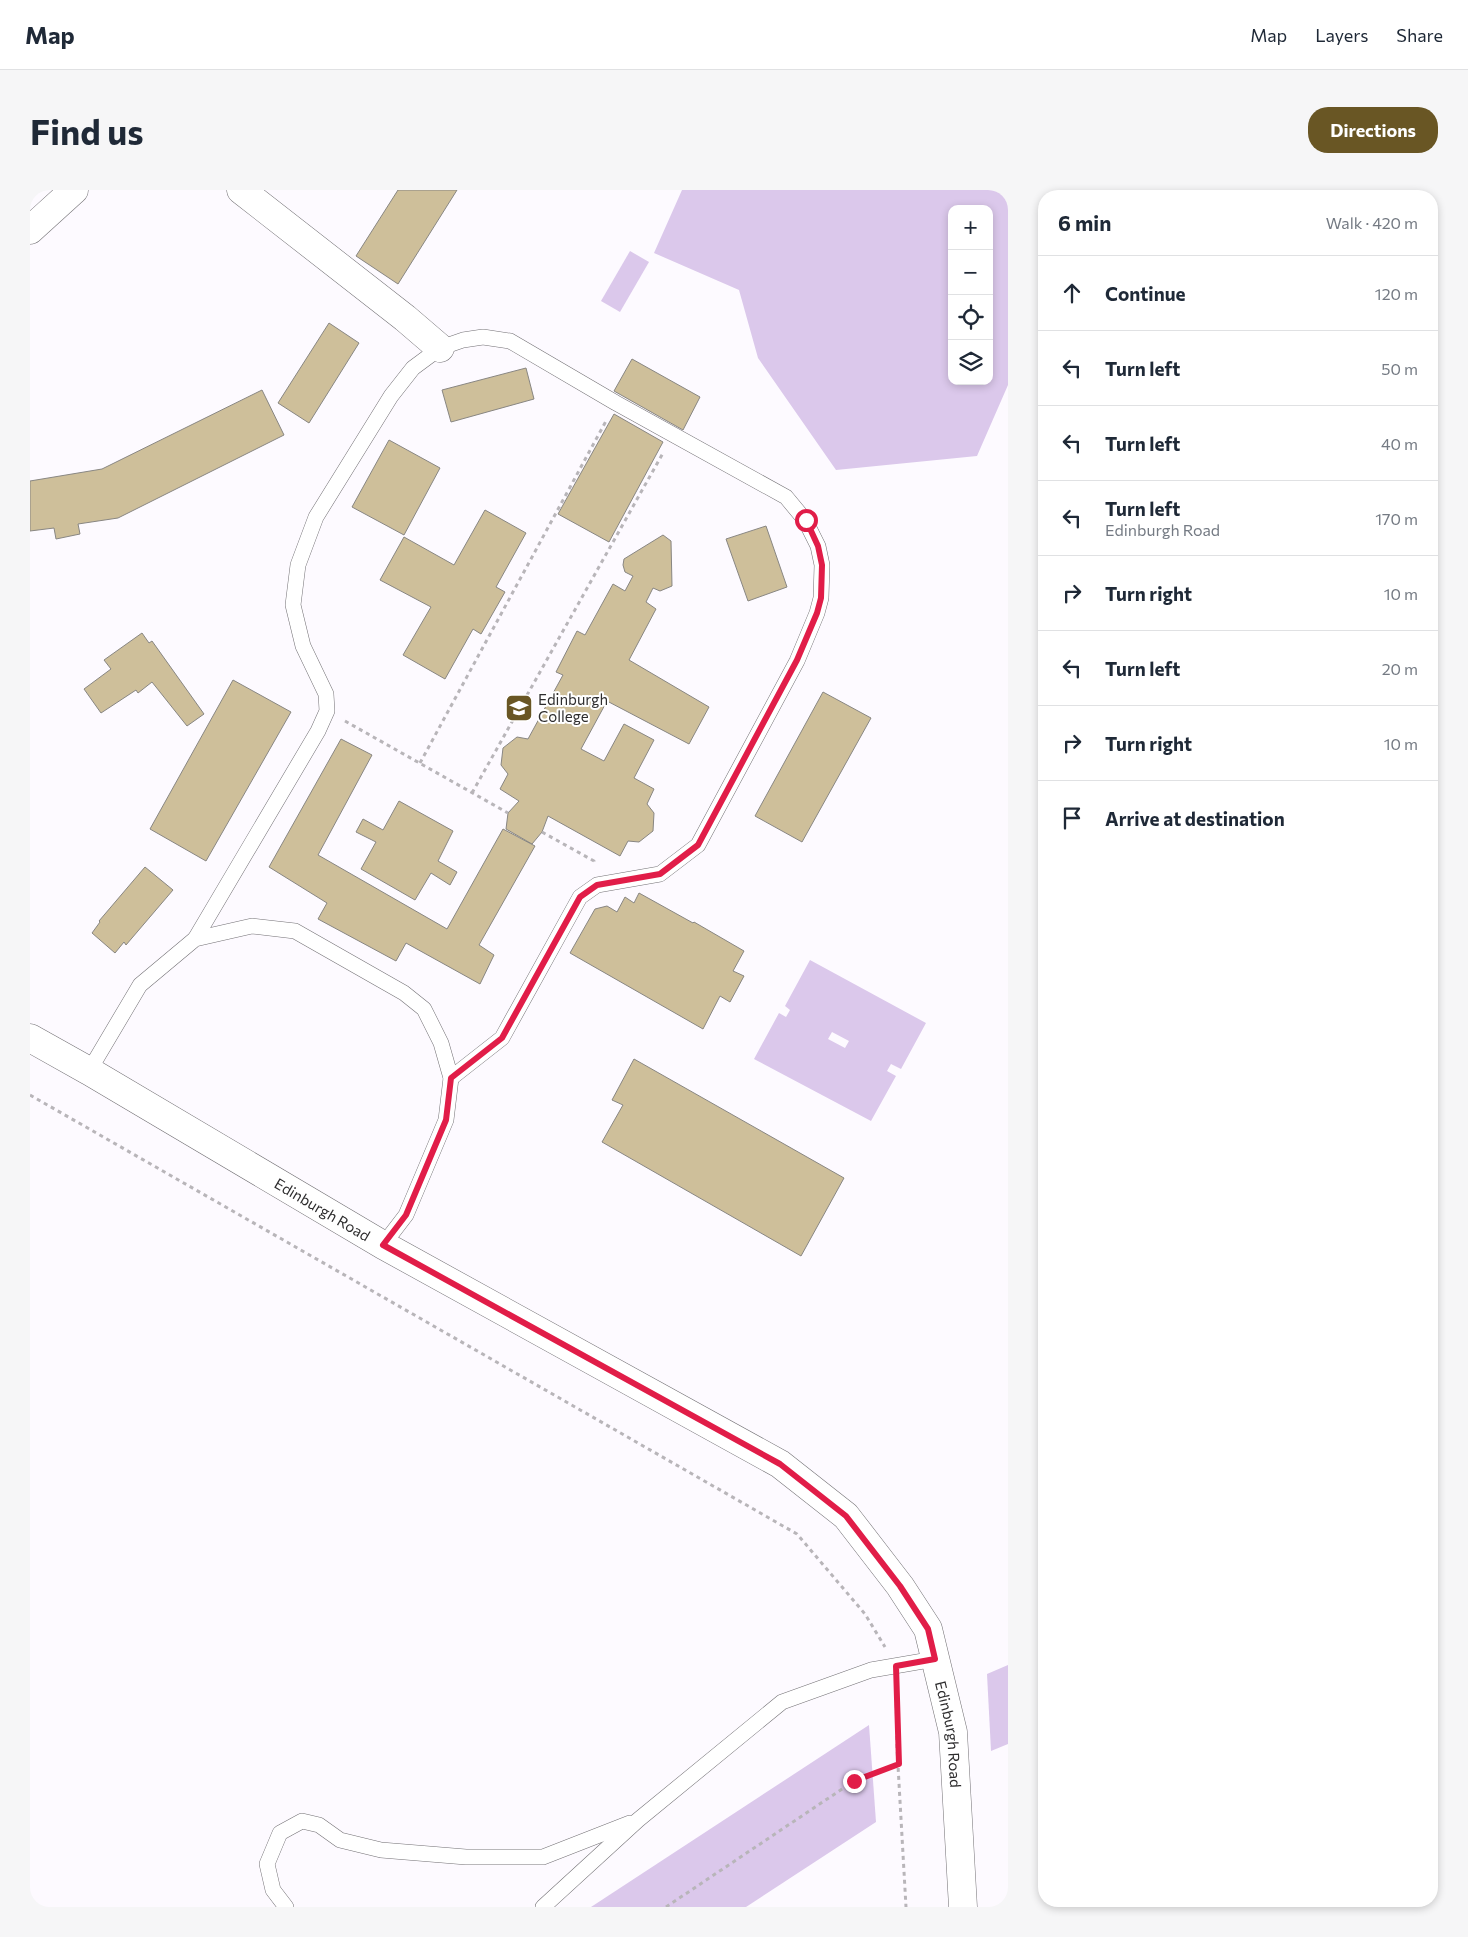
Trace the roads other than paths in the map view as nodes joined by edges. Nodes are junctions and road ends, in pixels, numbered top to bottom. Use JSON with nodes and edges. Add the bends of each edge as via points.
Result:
{"nodes":[{"id":1,"x":74,"y":190,"type":"edge"},
{"id":2,"x":241,"y":190,"type":"edge"},
{"id":3,"x":30,"y":230,"type":"edge"},
{"id":4,"x":440,"y":348,"type":"junction"},
{"id":5,"x":195,"y":940,"type":"junction"},
{"id":6,"x":30,"y":1038,"type":"edge"},
{"id":7,"x":89,"y":1071,"type":"junction"},
{"id":8,"x":451,"y":1078,"type":"junction"},
{"id":9,"x":383,"y":1245,"type":"junction"},
{"id":10,"x":935,"y":1659,"type":"junction"},
{"id":11,"x":638,"y":1820,"type":"junction"},
{"id":12,"x":286,"y":1907,"type":"edge"},
{"id":13,"x":543,"y":1907,"type":"edge"},
{"id":14,"x":963,"y":1907,"type":"edge"}],
"edges":[{"from":1,"to":3,"type":"street"},
{"from":2,"to":4,"type":"street"},
{"from":4,"to":5,"type":"lane","via":[[413,368],[391,396],[316,517],[298,566],[293,605],[303,646],[326,694],[327,711]]},
{"from":4,"to":8,"type":"lane","via":[[483,337],[510,342],[786,497],[806,520],[818,546],[822,565],[821,598],[797,660],[698,845],[660,874],[597,885],[580,897],[502,1038]]},
{"from":5,"to":7,"type":"lane","via":[[140,985]]},
{"from":5,"to":8,"type":"lane","via":[[252,926],[295,931],[404,993],[424,1009],[441,1043]]},
{"from":6,"to":7,"type":"street","name":"Edinburgh Road"},
{"from":7,"to":9,"type":"street","name":"Edinburgh Road"},
{"from":8,"to":9,"type":"lane","via":[[446,1120],[406,1215]]},
{"from":9,"to":10,"type":"street","name":"Edinburgh Road","via":[[780,1464],[846,1516],[900,1586],[928,1629]]},
{"from":10,"to":11,"type":"lane","via":[[871,1670],[782,1702]]},
{"from":10,"to":14,"type":"street","name":"Edinburgh Road","via":[[953,1732]]},
{"from":11,"to":12,"type":"lane","via":[[543,1857],[466,1857],[381,1850],[340,1840],[319,1825],[302,1821],[280,1833],[267,1864],[273,1890]]},
{"from":11,"to":13,"type":"lane"}]}
